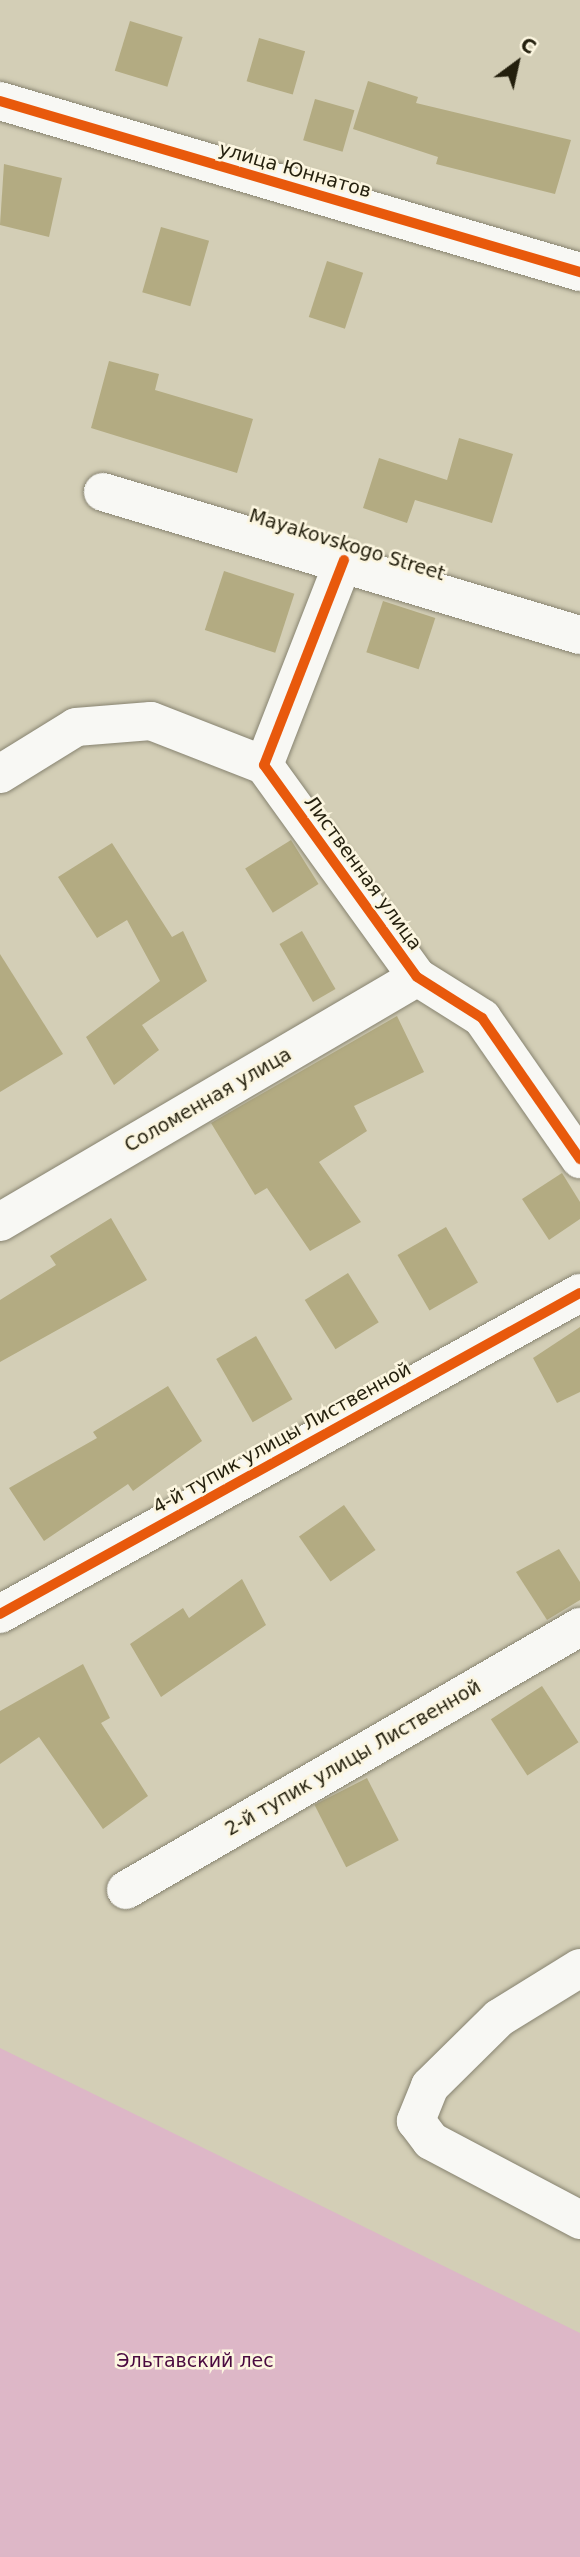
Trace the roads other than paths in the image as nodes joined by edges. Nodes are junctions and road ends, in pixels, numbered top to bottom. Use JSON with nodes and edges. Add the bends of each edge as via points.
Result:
{"nodes":[{"id":1,"x":0,"y":101,"type":"edge"},
{"id":2,"x":580,"y":272,"type":"edge"},
{"id":3,"x":103,"y":492,"type":"dead end"},
{"id":4,"x":344,"y":560,"type":"junction"},
{"id":5,"x":580,"y":635,"type":"edge"},
{"id":6,"x":264,"y":765,"type":"junction"},
{"id":7,"x":0,"y":774,"type":"edge"},
{"id":8,"x":416,"y":977,"type":"junction"},
{"id":9,"x":580,"y":1159,"type":"edge"},
{"id":10,"x":0,"y":1222,"type":"edge"},
{"id":11,"x":580,"y":1293,"type":"edge"},
{"id":12,"x":0,"y":1614,"type":"edge"},
{"id":13,"x":580,"y":1627,"type":"edge"},
{"id":14,"x":126,"y":1890,"type":"dead end"},
{"id":15,"x":580,"y":1968,"type":"edge"},
{"id":16,"x":580,"y":2220,"type":"edge"}],
"edges":[{"from":1,"to":2,"type":"street","name":"улица Юннатов"},
{"from":3,"to":4,"type":"street","name":"Mayakovskogo Street"},
{"from":4,"to":5,"type":"street","name":"Mayakovskogo Street"},
{"from":4,"to":6,"type":"street"},
{"from":6,"to":7,"type":"street","via":[[151,721],[76,727]]},
{"from":6,"to":8,"type":"street","name":"Лиственная улица"},
{"from":8,"to":9,"type":"street","name":"Лиственная улица","via":[[482,1018]]},
{"from":8,"to":10,"type":"street","name":"Соломенная улица"},
{"from":11,"to":12,"type":"street","name":"4-й тупик улицы Лиственной"},
{"from":13,"to":14,"type":"street","name":"2-й тупик улицы Лиственной"},
{"from":15,"to":16,"type":"street","via":[[499,2018],[430,2086],[416,2121],[431,2141]]}]}
